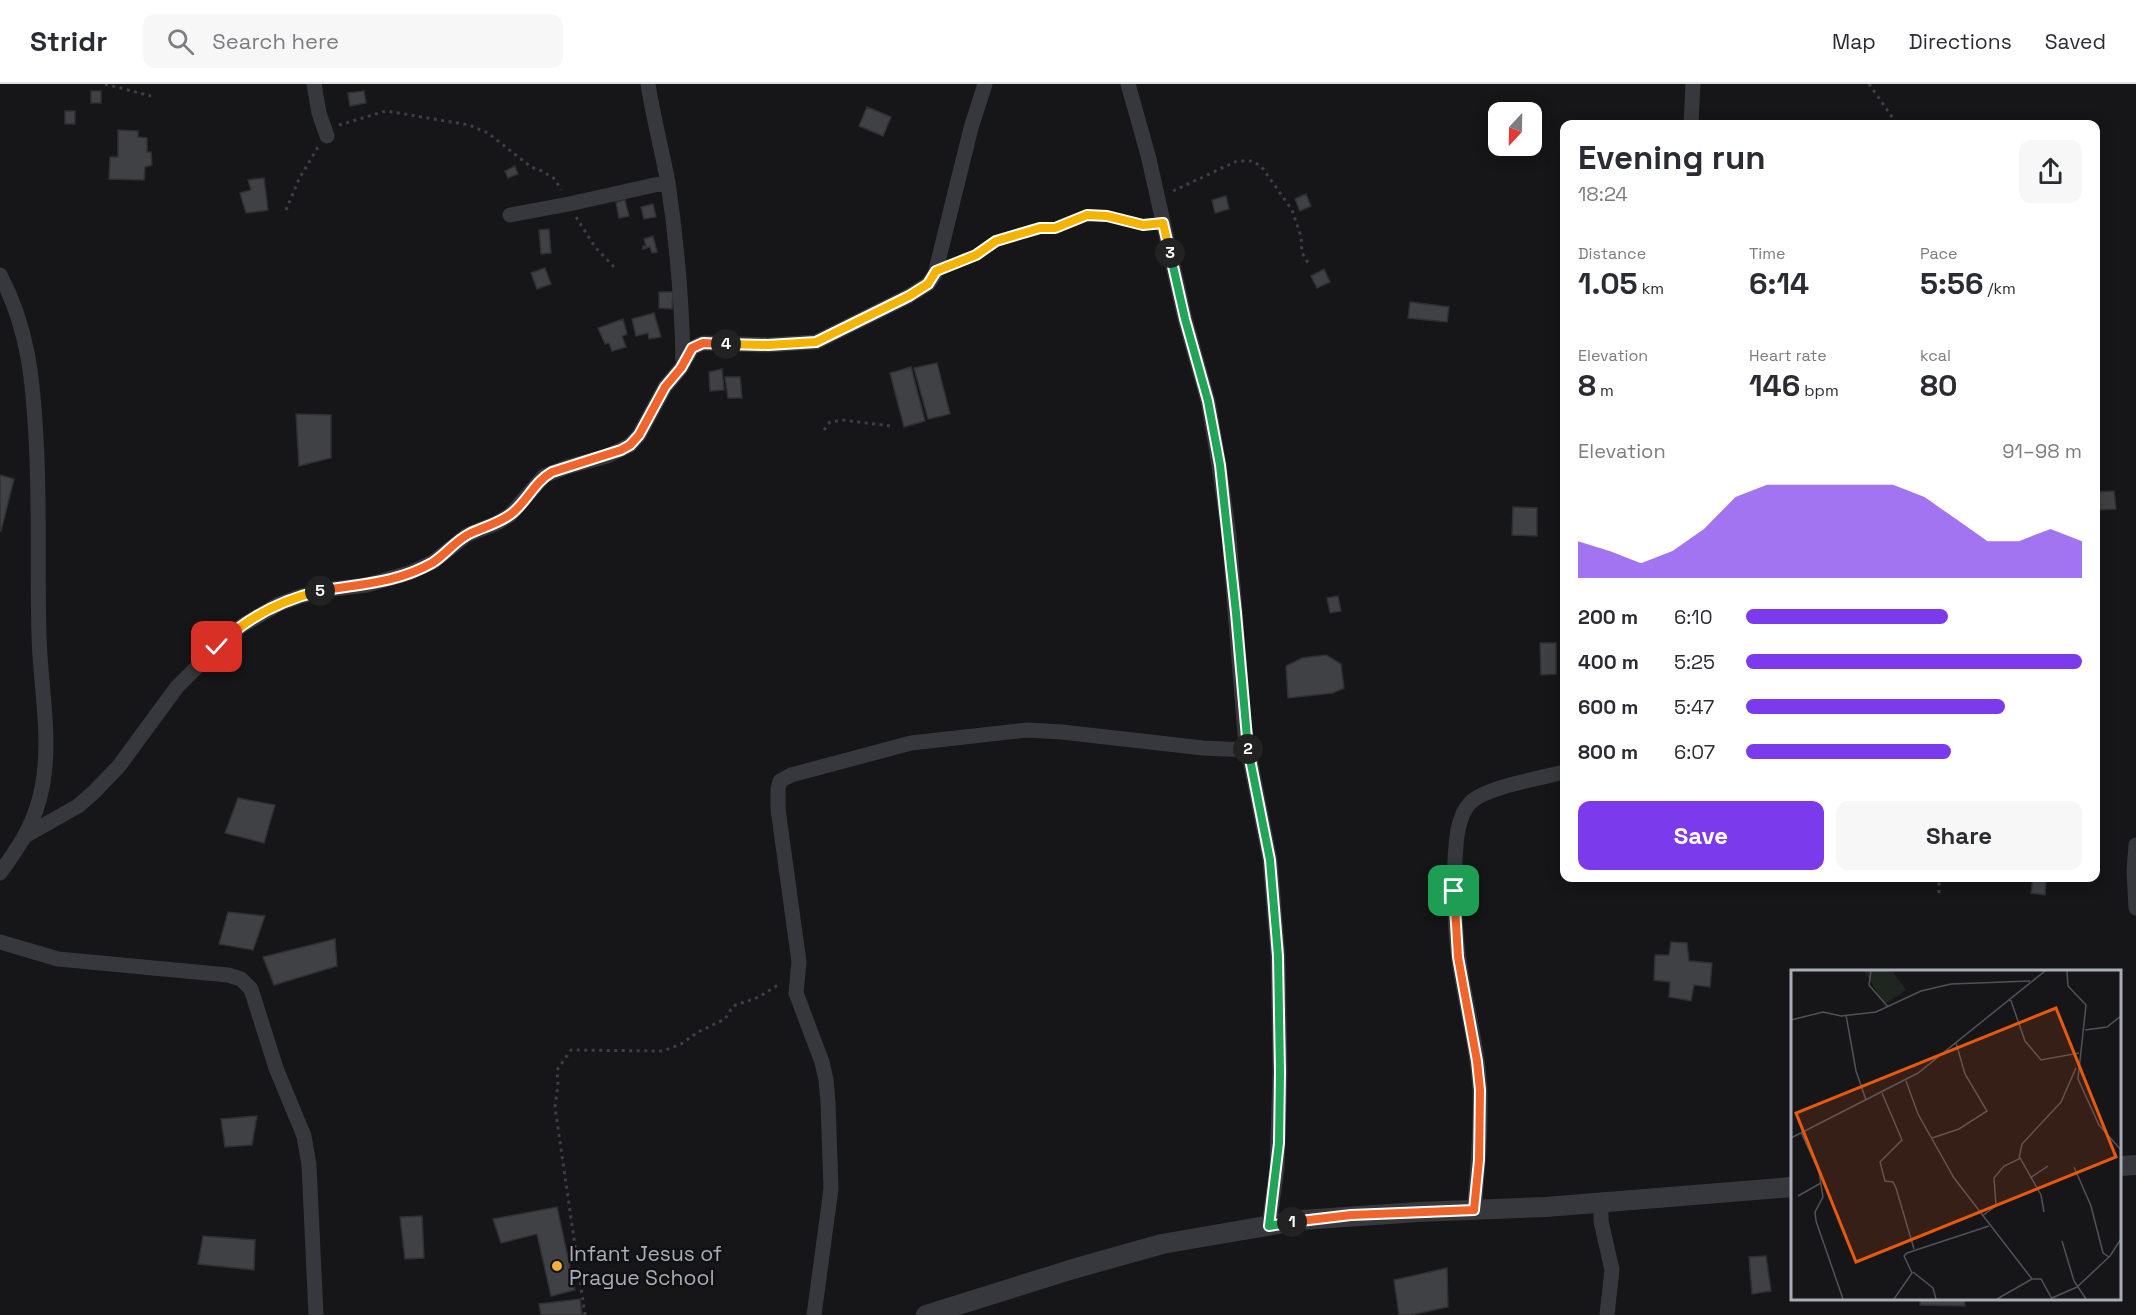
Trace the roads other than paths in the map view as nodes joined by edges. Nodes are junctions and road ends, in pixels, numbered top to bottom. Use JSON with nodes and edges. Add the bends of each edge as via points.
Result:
{"nodes":[{"id":1,"x":314,"y":84,"type":"edge"},
{"id":2,"x":648,"y":84,"type":"edge"},
{"id":3,"x":985,"y":84,"type":"edge"},
{"id":4,"x":1128,"y":84,"type":"edge"},
{"id":5,"x":1693,"y":84,"type":"edge"},
{"id":6,"x":1691,"y":120,"type":"edge"},
{"id":7,"x":327,"y":136,"type":"road end"},
{"id":8,"x":668,"y":182,"type":"junction"},
{"id":9,"x":510,"y":215,"type":"dead end"},
{"id":10,"x":0,"y":275,"type":"edge"},
{"id":11,"x":684,"y":369,"type":"junction"},
{"id":12,"x":1248,"y":750,"type":"junction"},
{"id":13,"x":1560,"y":773,"type":"edge"},
{"id":14,"x":26,"y":836,"type":"junction"},
{"id":15,"x":2136,"y":845,"type":"edge"},
{"id":16,"x":0,"y":873,"type":"edge"},
{"id":17,"x":2136,"y":908,"type":"edge"},
{"id":18,"x":0,"y":942,"type":"edge"},
{"id":19,"x":2136,"y":1165,"type":"edge"},
{"id":20,"x":2121,"y":1166,"type":"edge"},
{"id":21,"x":1791,"y":1187,"type":"edge"},
{"id":22,"x":1601,"y":1203,"type":"junction"},
{"id":23,"x":1474,"y":1210,"type":"junction"},
{"id":24,"x":1269,"y":1226,"type":"junction"},
{"id":25,"x":316,"y":1315,"type":"edge"},
{"id":26,"x":814,"y":1315,"type":"edge"},
{"id":27,"x":926,"y":1315,"type":"edge"},
{"id":28,"x":1607,"y":1315,"type":"edge"}],
"edges":[{"from":1,"to":7,"type":"street"},
{"from":2,"to":8,"type":"street"},
{"from":3,"to":11,"type":"street","via":[[936,271],[928,284],[816,342],[703,343],[692,348]]},
{"from":4,"to":12,"type":"street","via":[[1208,401],[1220,465]]},
{"from":5,"to":6,"type":"street"},
{"from":8,"to":9,"type":"street"},
{"from":8,"to":11,"type":"street","via":[[682,303]]},
{"from":10,"to":14,"type":"street","via":[[13,299],[29,359],[39,495],[39,635],[46,751],[35,817]]},
{"from":11,"to":14,"type":"street","via":[[665,387],[630,445],[544,476],[510,515],[467,535],[433,562],[385,581],[301,596],[260,614],[229,634],[177,687],[108,778],[78,806]]},
{"from":12,"to":24,"type":"street","via":[[1270,860],[1278,956],[1279,1143]]},
{"from":12,"to":26,"type":"street","via":[[1027,730],[911,743],[785,777],[778,784],[798,953],[796,993],[822,1062],[828,1102],[831,1189]]},
{"from":13,"to":23,"type":"street","via":[[1475,799],[1466,809],[1458,832],[1454,891],[1458,957],[1480,1090]]},
{"from":14,"to":16,"type":"street"},
{"from":15,"to":17,"type":"street"},
{"from":18,"to":25,"type":"street","via":[[58,959],[228,975],[246,982],[304,1136],[309,1165]]},
{"from":19,"to":20,"type":"street"},
{"from":21,"to":22,"type":"street"},
{"from":22,"to":23,"type":"street"},
{"from":22,"to":28,"type":"street","via":[[1612,1270]]},
{"from":23,"to":24,"type":"street","via":[[1351,1215]]},
{"from":24,"to":27,"type":"street","via":[[1162,1244]]}]}
